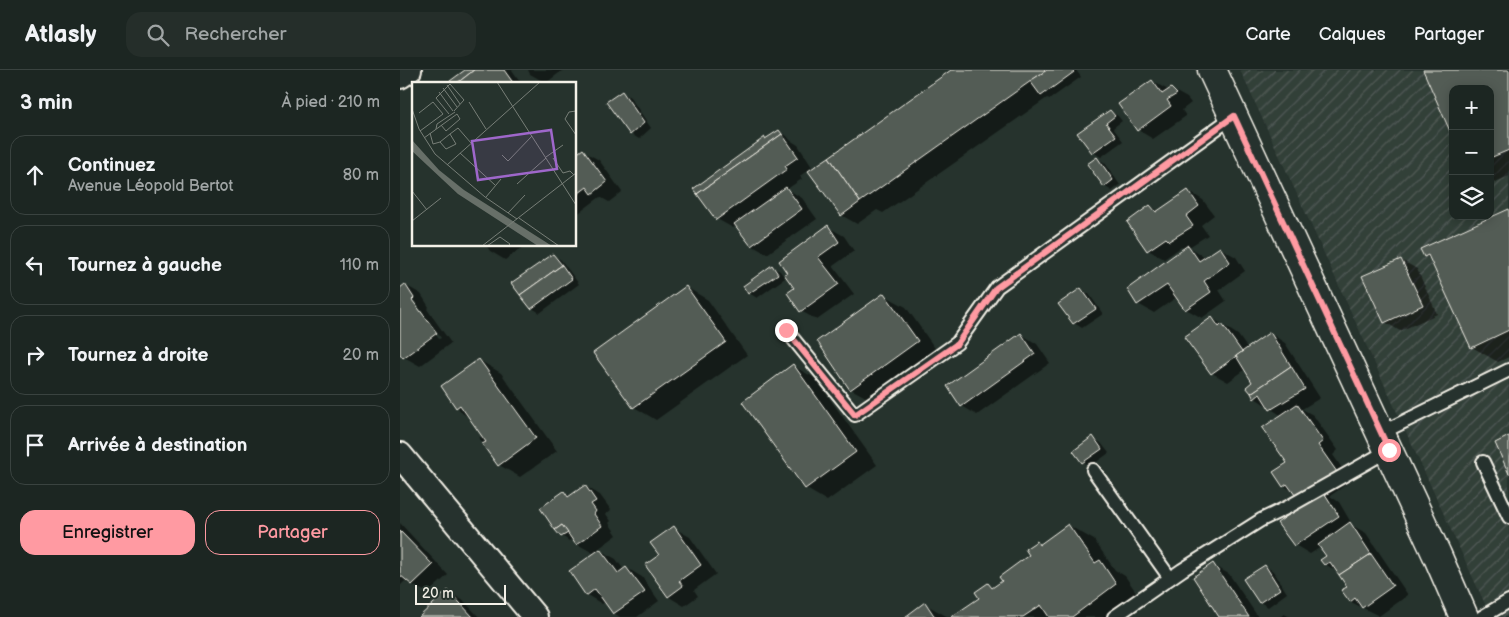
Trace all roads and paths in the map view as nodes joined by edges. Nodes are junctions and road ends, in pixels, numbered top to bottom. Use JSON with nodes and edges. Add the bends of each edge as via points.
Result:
{"nodes":[{"id":1,"x":409,"y":70,"type":"edge"},
{"id":2,"x":1212,"y":70,"type":"edge"},
{"id":3,"x":400,"y":76,"type":"edge"},
{"id":4,"x":1234,"y":116,"type":"junction"},
{"id":5,"x":786,"y":330,"type":"dead end"},
{"id":6,"x":1509,"y":370,"type":"edge"},
{"id":7,"x":1385,"y":442,"type":"junction"},
{"id":8,"x":400,"y":455,"type":"edge"},
{"id":9,"x":1483,"y":462,"type":"dead end"},
{"id":10,"x":1093,"y":470,"type":"dead end"},
{"id":11,"x":1509,"y":517,"type":"edge"},
{"id":12,"x":1170,"y":578,"type":"junction"},
{"id":13,"x":1509,"y":601,"type":"edge"},
{"id":14,"x":536,"y":617,"type":"edge"},
{"id":15,"x":1114,"y":617,"type":"edge"},
{"id":16,"x":1464,"y":617,"type":"edge"},
{"id":17,"x":1482,"y":617,"type":"edge"}],
"edges":[{"from":1,"to":3,"type":"street"},
{"from":2,"to":4,"type":"street"},
{"from":4,"to":5,"type":"lane","via":[[996,288],[957,344],[855,415]]},
{"from":4,"to":7,"type":"street"},
{"from":6,"to":7,"type":"lane"},
{"from":7,"to":12,"type":"lane","via":[[1288,507],[1261,520]]},
{"from":7,"to":16,"type":"street"},
{"from":8,"to":14,"type":"street"},
{"from":9,"to":11,"type":"lane"},
{"from":10,"to":12,"type":"lane"},
{"from":12,"to":15,"type":"lane"},
{"from":13,"to":17,"type":"lane"}]}
